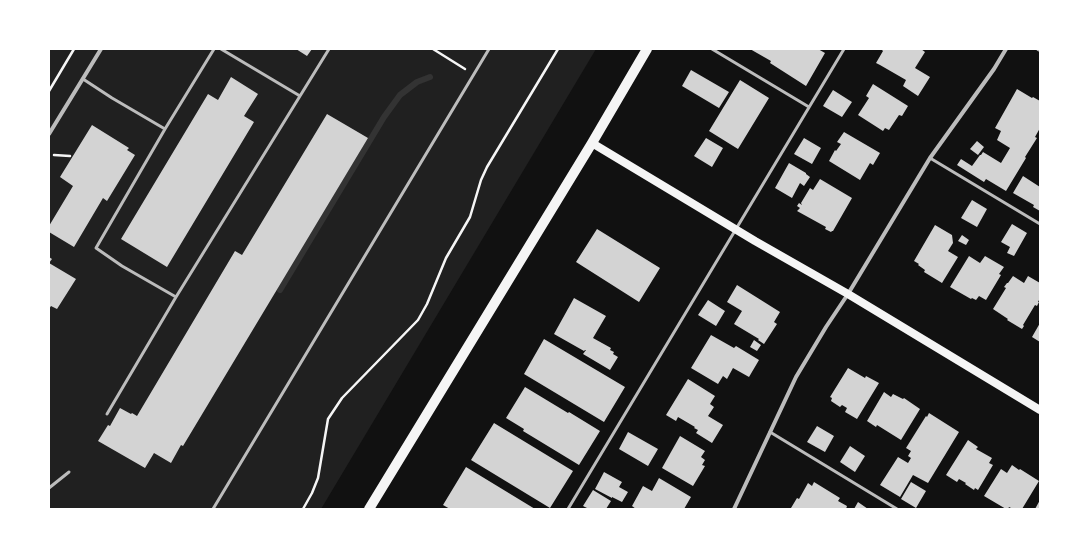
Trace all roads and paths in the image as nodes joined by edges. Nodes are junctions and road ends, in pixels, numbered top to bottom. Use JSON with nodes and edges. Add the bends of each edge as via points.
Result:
{"nodes":[{"id":1,"x":74,"y":49,"type":"edge"},
{"id":2,"x":101,"y":49,"type":"edge"},
{"id":3,"x":214,"y":49,"type":"edge"},
{"id":4,"x":222,"y":49,"type":"edge"},
{"id":5,"x":329,"y":49,"type":"edge"},
{"id":6,"x":433,"y":49,"type":"edge"},
{"id":7,"x":489,"y":49,"type":"edge"},
{"id":8,"x":558,"y":49,"type":"edge"},
{"id":9,"x":647,"y":49,"type":"edge"},
{"id":10,"x":712,"y":49,"type":"edge"},
{"id":11,"x":844,"y":49,"type":"edge"},
{"id":12,"x":1006,"y":49,"type":"edge"},
{"id":13,"x":463,"y":67,"type":"dead end"},
{"id":14,"x":83,"y":79,"type":"junction"},
{"id":15,"x":49,"y":92,"type":"edge"},
{"id":16,"x":300,"y":96,"type":"junction"},
{"id":17,"x":809,"y":107,"type":"junction"},
{"id":18,"x":165,"y":129,"type":"junction"},
{"id":19,"x":49,"y":134,"type":"edge"},
{"id":20,"x":592,"y":143,"type":"junction"},
{"id":21,"x":54,"y":155,"type":"dead end"},
{"id":22,"x":70,"y":156,"type":"dead end"},
{"id":23,"x":930,"y":158,"type":"junction"},
{"id":24,"x":1040,"y":224,"type":"edge"},
{"id":25,"x":736,"y":229,"type":"junction"},
{"id":26,"x":848,"y":294,"type":"junction"},
{"id":27,"x":176,"y":297,"type":"junction"},
{"id":28,"x":1040,"y":410,"type":"edge"},
{"id":29,"x":107,"y":414,"type":"dead end"},
{"id":30,"x":770,"y":432,"type":"junction"},
{"id":31,"x":69,"y":472,"type":"dead end"},
{"id":32,"x":49,"y":488,"type":"edge"},
{"id":33,"x":213,"y":509,"type":"edge"},
{"id":34,"x":303,"y":509,"type":"edge"},
{"id":35,"x":369,"y":509,"type":"edge"},
{"id":36,"x":568,"y":509,"type":"edge"},
{"id":37,"x":734,"y":509,"type":"edge"},
{"id":38,"x":897,"y":509,"type":"edge"}],
"edges":[{"from":1,"to":15,"type":"path"},
{"from":2,"to":14,"type":"street"},
{"from":3,"to":18,"type":"lane"},
{"from":4,"to":16,"type":"lane"},
{"from":5,"to":16,"type":"lane"},
{"from":6,"to":13,"type":"path"},
{"from":7,"to":33,"type":"lane"},
{"from":8,"to":34,"type":"path","via":[[487,167],[470,217],[446,258],[418,320],[342,398],[328,419],[318,478]]},
{"from":9,"to":20,"type":"main road"},
{"from":10,"to":17,"type":"lane"},
{"from":11,"to":17,"type":"lane"},
{"from":12,"to":23,"type":"street"},
{"from":14,"to":18,"type":"lane"},
{"from":14,"to":19,"type":"street"},
{"from":16,"to":27,"type":"lane"},
{"from":17,"to":25,"type":"lane"},
{"from":18,"to":27,"type":"lane","via":[[96,248]]},
{"from":20,"to":25,"type":"main road"},
{"from":20,"to":35,"type":"main road"},
{"from":21,"to":22,"type":"path"},
{"from":23,"to":24,"type":"lane"},
{"from":23,"to":26,"type":"street"},
{"from":25,"to":26,"type":"main road"},
{"from":25,"to":36,"type":"lane"},
{"from":26,"to":28,"type":"main road"},
{"from":26,"to":30,"type":"street","via":[[796,377]]},
{"from":27,"to":29,"type":"lane"},
{"from":30,"to":37,"type":"street"},
{"from":30,"to":38,"type":"lane"},
{"from":31,"to":32,"type":"lane"}]}
